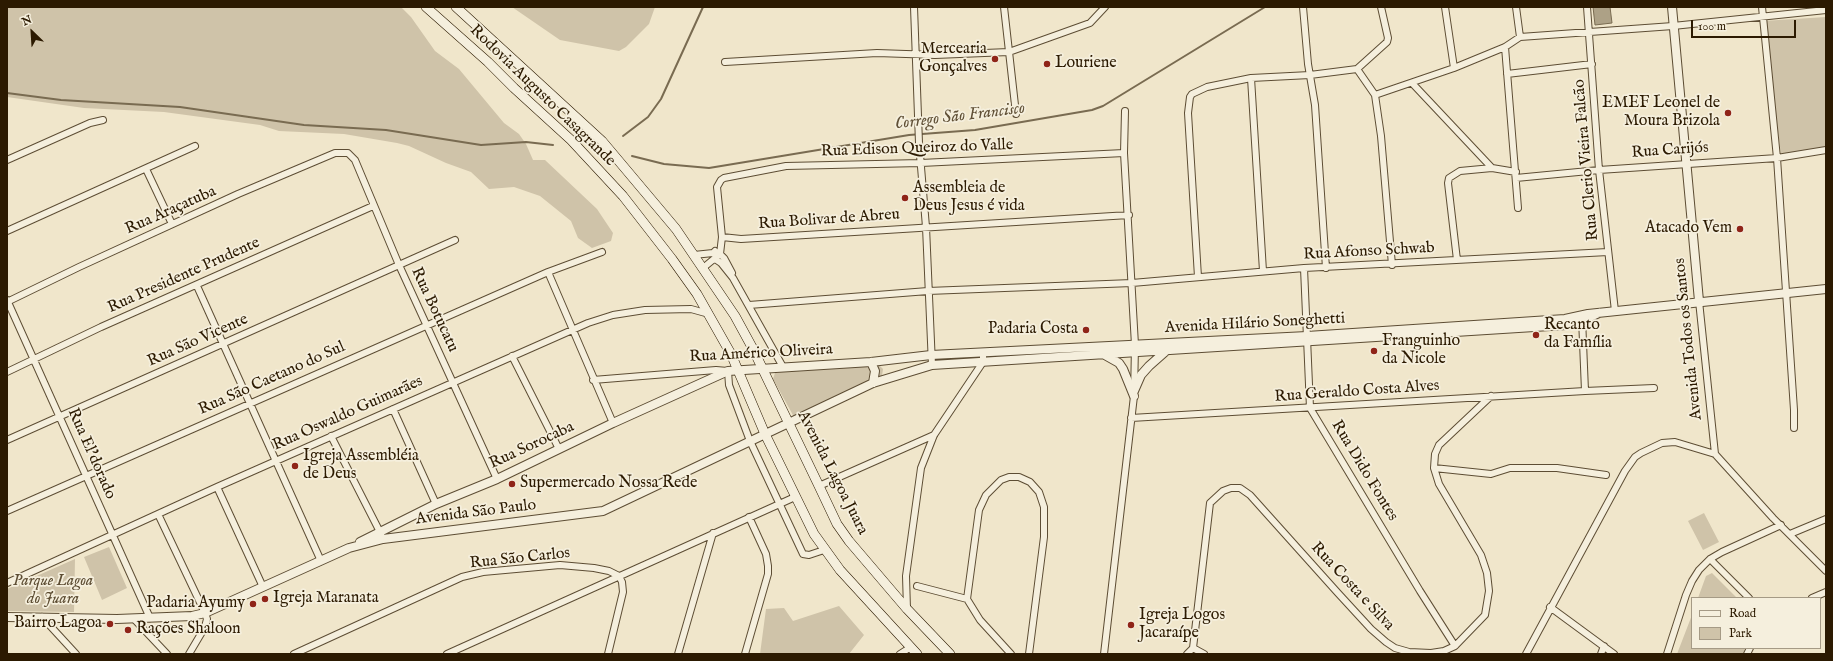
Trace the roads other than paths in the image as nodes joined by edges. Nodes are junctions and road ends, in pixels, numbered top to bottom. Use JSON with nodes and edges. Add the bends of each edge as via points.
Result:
{"nodes":[{"id":1,"x":426,"y":7,"type":"edge"},
{"id":2,"x":456,"y":7,"type":"edge"},
{"id":3,"x":914,"y":7,"type":"edge"},
{"id":4,"x":1004,"y":7,"type":"edge"},
{"id":5,"x":1105,"y":7,"type":"edge"},
{"id":6,"x":1303,"y":7,"type":"edge"},
{"id":7,"x":1381,"y":7,"type":"edge"},
{"id":8,"x":1445,"y":7,"type":"edge"},
{"id":9,"x":1516,"y":7,"type":"edge"},
{"id":10,"x":1587,"y":7,"type":"edge"},
{"id":11,"x":1672,"y":7,"type":"edge"},
{"id":12,"x":1762,"y":7,"type":"edge"},
{"id":13,"x":1826,"y":10,"type":"edge"},
{"id":14,"x":1763,"y":17,"type":"junction"},
{"id":15,"x":1673,"y":26,"type":"junction"},
{"id":16,"x":1589,"y":32,"type":"junction"},
{"id":17,"x":1520,"y":37,"type":"junction"},
{"id":18,"x":1505,"y":47,"type":"junction"},
{"id":19,"x":1009,"y":52,"type":"junction"},
{"id":20,"x":916,"y":54,"type":"junction"},
{"id":21,"x":725,"y":62,"type":"dead end"},
{"id":22,"x":1592,"y":64,"type":"junction"},
{"id":23,"x":1454,"y":68,"type":"junction"},
{"id":24,"x":1357,"y":69,"type":"junction"},
{"id":25,"x":1507,"y":74,"type":"junction"},
{"id":26,"x":1310,"y":75,"type":"junction"},
{"id":27,"x":1251,"y":78,"type":"junction"},
{"id":28,"x":1412,"y":83,"type":"junction"},
{"id":29,"x":1374,"y":95,"type":"junction"},
{"id":30,"x":1125,"y":111,"type":"dead end"},
{"id":31,"x":1016,"y":114,"type":"dead end"},
{"id":32,"x":103,"y":120,"type":"dead end"},
{"id":33,"x":195,"y":146,"type":"dead end"},
{"id":34,"x":1826,"y":150,"type":"edge"},
{"id":35,"x":348,"y":153,"type":"joint"},
{"id":36,"x":1124,"y":153,"type":"junction"},
{"id":37,"x":1777,"y":158,"type":"junction"},
{"id":38,"x":7,"y":160,"type":"edge"},
{"id":39,"x":921,"y":162,"type":"junction"},
{"id":40,"x":1687,"y":163,"type":"junction"},
{"id":41,"x":1492,"y":168,"type":"junction"},
{"id":42,"x":146,"y":169,"type":"junction"},
{"id":43,"x":1599,"y":170,"type":"junction"},
{"id":44,"x":1516,"y":172,"type":"junction"},
{"id":45,"x":1516,"y":178,"type":"junction"},
{"id":46,"x":373,"y":206,"type":"junction"},
{"id":47,"x":1518,"y":208,"type":"dead end"},
{"id":48,"x":1129,"y":215,"type":"junction"},
{"id":49,"x":172,"y":224,"type":"junction"},
{"id":50,"x":926,"y":227,"type":"junction"},
{"id":51,"x":7,"y":231,"type":"edge"},
{"id":52,"x":722,"y":238,"type":"junction"},
{"id":53,"x":455,"y":240,"type":"dead end"},
{"id":54,"x":602,"y":252,"type":"dead end"},
{"id":55,"x":1608,"y":252,"type":"junction"},
{"id":56,"x":694,"y":255,"type":"junction"},
{"id":57,"x":716,"y":255,"type":"junction"},
{"id":58,"x":1457,"y":260,"type":"junction"},
{"id":59,"x":1392,"y":265,"type":"junction"},
{"id":60,"x":399,"y":266,"type":"junction"},
{"id":61,"x":703,"y":268,"type":"junction"},
{"id":62,"x":1304,"y":268,"type":"junction"},
{"id":63,"x":1326,"y":268,"type":"junction"},
{"id":64,"x":1263,"y":271,"type":"junction"},
{"id":65,"x":548,"y":272,"type":"junction"},
{"id":66,"x":1198,"y":277,"type":"junction"},
{"id":67,"x":1132,"y":283,"type":"junction"},
{"id":68,"x":197,"y":286,"type":"junction"},
{"id":69,"x":1826,"y":289,"type":"edge"},
{"id":70,"x":928,"y":291,"type":"junction"},
{"id":71,"x":1786,"y":293,"type":"junction"},
{"id":72,"x":7,"y":301,"type":"edge"},
{"id":73,"x":1699,"y":301,"type":"junction"},
{"id":74,"x":748,"y":305,"type":"junction"},
{"id":75,"x":1615,"y":311,"type":"junction"},
{"id":76,"x":709,"y":314,"type":"junction"},
{"id":77,"x":1582,"y":318,"type":"junction"},
{"id":78,"x":427,"y":325,"type":"junction"},
{"id":79,"x":572,"y":329,"type":"junction"},
{"id":80,"x":1307,"y":339,"type":"junction"},
{"id":81,"x":224,"y":343,"type":"junction"},
{"id":82,"x":1135,"y":349,"type":"junction"},
{"id":83,"x":1166,"y":351,"type":"junction"},
{"id":84,"x":983,"y":353,"type":"junction"},
{"id":85,"x":1053,"y":353,"type":"junction"},
{"id":86,"x":1102,"y":354,"type":"junction"},
{"id":87,"x":931,"y":355,"type":"junction"},
{"id":88,"x":512,"y":356,"type":"junction"},
{"id":89,"x":34,"y":360,"type":"junction"},
{"id":90,"x":871,"y":362,"type":"junction"},
{"id":91,"x":983,"y":362,"type":"junction"},
{"id":92,"x":932,"y":366,"type":"junction"},
{"id":93,"x":783,"y":367,"type":"junction"},
{"id":94,"x":763,"y":368,"type":"junction"},
{"id":95,"x":740,"y":370,"type":"junction"},
{"id":96,"x":7,"y":372,"type":"edge"},
{"id":97,"x":728,"y":372,"type":"junction"},
{"id":98,"x":594,"y":380,"type":"junction"},
{"id":99,"x":453,"y":382,"type":"junction"},
{"id":100,"x":873,"y":383,"type":"junction"},
{"id":101,"x":1654,"y":388,"type":"dead end"},
{"id":102,"x":1585,"y":390,"type":"junction"},
{"id":103,"x":1134,"y":393,"type":"junction"},
{"id":104,"x":1491,"y":396,"type":"junction"},
{"id":105,"x":249,"y":403,"type":"junction"},
{"id":106,"x":1310,"y":408,"type":"junction"},
{"id":107,"x":393,"y":409,"type":"junction"},
{"id":108,"x":61,"y":416,"type":"junction"},
{"id":109,"x":1131,"y":418,"type":"junction"},
{"id":110,"x":789,"y":422,"type":"junction"},
{"id":111,"x":613,"y":423,"type":"junction"},
{"id":112,"x":1794,"y":428,"type":"dead end"},
{"id":113,"x":765,"y":434,"type":"junction"},
{"id":114,"x":934,"y":435,"type":"junction"},
{"id":115,"x":331,"y":436,"type":"junction"},
{"id":116,"x":7,"y":440,"type":"edge"},
{"id":117,"x":750,"y":441,"type":"junction"},
{"id":118,"x":559,"y":450,"type":"junction"},
{"id":119,"x":1715,"y":454,"type":"junction"},
{"id":120,"x":275,"y":461,"type":"junction"},
{"id":121,"x":1434,"y":468,"type":"junction"},
{"id":122,"x":1606,"y":475,"type":"dead end"},
{"id":123,"x":87,"y":476,"type":"junction"},
{"id":124,"x":497,"y":479,"type":"junction"},
{"id":125,"x":819,"y":486,"type":"junction"},
{"id":126,"x":217,"y":487,"type":"junction"},
{"id":127,"x":795,"y":497,"type":"junction"},
{"id":128,"x":780,"y":503,"type":"junction"},
{"id":129,"x":436,"y":504,"type":"junction"},
{"id":130,"x":7,"y":511,"type":"edge"},
{"id":131,"x":158,"y":514,"type":"junction"},
{"id":132,"x":749,"y":517,"type":"junction"},
{"id":133,"x":1826,"y":519,"type":"edge"},
{"id":134,"x":1781,"y":525,"type":"junction"},
{"id":135,"x":713,"y":534,"type":"junction"},
{"id":136,"x":1790,"y":534,"type":"junction"},
{"id":137,"x":113,"y":535,"type":"junction"},
{"id":138,"x":381,"y":536,"type":"junction"},
{"id":139,"x":824,"y":550,"type":"junction"},
{"id":140,"x":1710,"y":559,"type":"junction"},
{"id":141,"x":321,"y":561,"type":"junction"},
{"id":142,"x":1826,"y":571,"type":"edge"},
{"id":143,"x":619,"y":576,"type":"junction"},
{"id":144,"x":7,"y":583,"type":"edge"},
{"id":145,"x":917,"y":586,"type":"dead end"},
{"id":146,"x":263,"y":587,"type":"junction"},
{"id":147,"x":1826,"y":592,"type":"edge"},
{"id":148,"x":1748,"y":597,"type":"edge"},
{"id":149,"x":1814,"y":597,"type":"edge"},
{"id":150,"x":967,"y":600,"type":"junction"},
{"id":151,"x":1550,"y":607,"type":"junction"},
{"id":152,"x":907,"y":608,"type":"junction"},
{"id":153,"x":205,"y":613,"type":"junction"},
{"id":154,"x":7,"y":617,"type":"edge"},
{"id":155,"x":42,"y":617,"type":"junction"},
{"id":156,"x":150,"y":618,"type":"junction"},
{"id":157,"x":134,"y":619,"type":"junction"},
{"id":158,"x":1455,"y":646,"type":"junction"},
{"id":159,"x":1604,"y":646,"type":"junction"},
{"id":160,"x":1193,"y":648,"type":"junction"},
{"id":161,"x":914,"y":651,"type":"edge"},
{"id":162,"x":76,"y":654,"type":"edge"},
{"id":163,"x":167,"y":654,"type":"edge"},
{"id":164,"x":189,"y":654,"type":"edge"},
{"id":165,"x":294,"y":654,"type":"edge"},
{"id":166,"x":447,"y":654,"type":"edge"},
{"id":167,"x":607,"y":654,"type":"edge"},
{"id":168,"x":678,"y":654,"type":"edge"},
{"id":169,"x":745,"y":654,"type":"edge"},
{"id":170,"x":900,"y":654,"type":"edge"},
{"id":171,"x":950,"y":654,"type":"edge"},
{"id":172,"x":1011,"y":654,"type":"edge"},
{"id":173,"x":1029,"y":654,"type":"edge"},
{"id":174,"x":1104,"y":654,"type":"edge"},
{"id":175,"x":1187,"y":654,"type":"edge"},
{"id":176,"x":1204,"y":654,"type":"edge"},
{"id":177,"x":1526,"y":654,"type":"edge"},
{"id":178,"x":1601,"y":654,"type":"edge"},
{"id":179,"x":1614,"y":654,"type":"edge"},
{"id":180,"x":1667,"y":654,"type":"edge"}],
"edges":[{"from":1,"to":76,"type":"main road","name":"Rodovia Augusto Casagrande","via":[[572,140],[623,196]]},
{"from":2,"to":56,"type":"main road","name":"Avenida Lagoa Juara","via":[[602,141],[659,208]]},
{"from":3,"to":20,"type":"street"},
{"from":4,"to":19,"type":"street"},
{"from":5,"to":19,"type":"street","via":[[1090,23]]},
{"from":6,"to":26,"type":"street"},
{"from":7,"to":24,"type":"street","via":[[1387,42]]},
{"from":8,"to":23,"type":"street"},
{"from":9,"to":17,"type":"street"},
{"from":10,"to":16,"type":"street","name":"Rua Clerio Vieira Falcão"},
{"from":11,"to":15,"type":"street","name":"Avenida Todos os Santos"},
{"from":12,"to":14,"type":"street"},
{"from":13,"to":14,"type":"street"},
{"from":14,"to":15,"type":"street"},
{"from":14,"to":37,"type":"street"},
{"from":15,"to":16,"type":"street"},
{"from":15,"to":40,"type":"street","name":"Avenida Todos os Santos"},
{"from":16,"to":17,"type":"street"},
{"from":16,"to":22,"type":"street","name":"Rua Clerio Vieira Falcão"},
{"from":17,"to":18,"type":"street"},
{"from":18,"to":23,"type":"street"},
{"from":18,"to":25,"type":"street"},
{"from":19,"to":20,"type":"street"},
{"from":19,"to":31,"type":"street"},
{"from":20,"to":21,"type":"street","via":[[877,53]]},
{"from":20,"to":39,"type":"street"},
{"from":22,"to":25,"type":"street"},
{"from":22,"to":43,"type":"street","name":"Rua Clerio Vieira Falcão"},
{"from":23,"to":28,"type":"street"},
{"from":24,"to":26,"type":"street"},
{"from":24,"to":29,"type":"street"},
{"from":25,"to":44,"type":"street"},
{"from":26,"to":27,"type":"street"},
{"from":26,"to":63,"type":"street","via":[[1315,105]]},
{"from":27,"to":64,"type":"street"},
{"from":27,"to":66,"type":"street","via":[[1206,86],[1190,97],[1188,113]]},
{"from":28,"to":29,"type":"street"},
{"from":28,"to":41,"type":"street"},
{"from":29,"to":59,"type":"street","via":[[1381,136]]},
{"from":30,"to":36,"type":"street"},
{"from":32,"to":38,"type":"street","via":[[90,123]]},
{"from":33,"to":42,"type":"street"},
{"from":34,"to":37,"type":"street","name":"Rua Carijós"},
{"from":35,"to":46,"type":"street","name":"Rua Botucatu","via":[[355,160]]},
{"from":35,"to":49,"type":"street","name":"Rua Araçatuba","via":[[335,153]]},
{"from":36,"to":39,"type":"street","name":"Rua Edison Queiroz do Valle"},
{"from":36,"to":48,"type":"street"},
{"from":37,"to":40,"type":"street","name":"Rua Carijós"},
{"from":37,"to":71,"type":"street"},
{"from":39,"to":50,"type":"street"},
{"from":39,"to":52,"type":"street","name":"Rua Edison Queiroz do Valle","via":[[786,166],[724,178],[718,187]]},
{"from":40,"to":43,"type":"street","name":"Rua Carijós"},
{"from":40,"to":73,"type":"street","name":"Avenida Todos os Santos"},
{"from":41,"to":44,"type":"street"},
{"from":41,"to":58,"type":"street","via":[[1460,171],[1449,178]]},
{"from":42,"to":49,"type":"street"},
{"from":42,"to":51,"type":"street"},
{"from":43,"to":45,"type":"street","name":"Rua Carijós"},
{"from":43,"to":55,"type":"street","name":"Rua Clerio Vieira Falcão"},
{"from":44,"to":45,"type":"street"},
{"from":45,"to":47,"type":"street"},
{"from":46,"to":60,"type":"street","name":"Rua Botucatu"},
{"from":46,"to":68,"type":"street","name":"Rua Presidente Prudente"},
{"from":48,"to":50,"type":"street","name":"Rua Bolivar de Abreu"},
{"from":48,"to":67,"type":"street"},
{"from":49,"to":72,"type":"street","name":"Rua Araçatuba"},
{"from":50,"to":52,"type":"street","name":"Rua Bolivar de Abreu"},
{"from":50,"to":70,"type":"street"},
{"from":52,"to":57,"type":"street"},
{"from":53,"to":60,"type":"street","name":"Rua São Vicente"},
{"from":54,"to":65,"type":"street","name":"Rua São Caetano do Sul"},
{"from":55,"to":58,"type":"street","name":"Rua Afonso Schwab"},
{"from":55,"to":75,"type":"street","name":"Rua Clerio Vieira Falcão"},
{"from":56,"to":57,"type":"street"},
{"from":56,"to":61,"type":"main road","name":"Avenida Lagoa Juara"},
{"from":57,"to":61,"type":"street"},
{"from":57,"to":74,"type":"street"},
{"from":58,"to":59,"type":"street","name":"Rua Afonso Schwab"},
{"from":59,"to":63,"type":"street","name":"Rua Afonso Schwab"},
{"from":60,"to":78,"type":"street","name":"Rua Botucatu"},
{"from":60,"to":81,"type":"street","name":"Rua São Vicente"},
{"from":61,"to":94,"type":"main road","name":"Avenida Lagoa Juara","via":[[735,316]]},
{"from":62,"to":63,"type":"street","name":"Rua Afonso Schwab"},
{"from":62,"to":64,"type":"street","name":"Rua Afonso Schwab"},
{"from":62,"to":80,"type":"street","name":"Rua Dido Fontes"},
{"from":64,"to":66,"type":"street","name":"Rua Afonso Schwab"},
{"from":65,"to":78,"type":"street","name":"Rua São Caetano do Sul"},
{"from":65,"to":79,"type":"street"},
{"from":66,"to":67,"type":"street","name":"Rua Afonso Schwab"},
{"from":67,"to":70,"type":"street","name":"Rua Afonso Schwab"},
{"from":67,"to":82,"type":"street"},
{"from":68,"to":81,"type":"street"},
{"from":68,"to":89,"type":"street","name":"Rua Presidente Prudente","via":[[101,327]]},
{"from":69,"to":71,"type":"street","name":"Avenida Hilário Soneghetti"},
{"from":70,"to":74,"type":"street"},
{"from":70,"to":87,"type":"street"},
{"from":71,"to":73,"type":"street","name":"Avenida Hilário Soneghetti"},
{"from":71,"to":112,"type":"street"},
{"from":72,"to":89,"type":"street","name":"Rua El'dorado"},
{"from":73,"to":75,"type":"street","name":"Avenida Hilário Soneghetti"},
{"from":73,"to":119,"type":"street","name":"Avenida Todos os Santos"},
{"from":74,"to":93,"type":"street"},
{"from":75,"to":77,"type":"street","name":"Avenida Hilário Soneghetti","via":[[1599,312]]},
{"from":76,"to":79,"type":"street","name":"Rua Oswaldo Guimarães","via":[[691,310],[645,310],[613,315]]},
{"from":76,"to":95,"type":"main road","name":"Rodovia Augusto Casagrande"},
{"from":77,"to":80,"type":"street","name":"Avenida Hilário Soneghetti","via":[[1566,325]]},
{"from":77,"to":102,"type":"street"},
{"from":78,"to":99,"type":"street","name":"Rua Botucatu"},
{"from":78,"to":105,"type":"street","name":"Rua São Caetano do Sul"},
{"from":79,"to":88,"type":"street","name":"Rua Oswaldo Guimarães"},
{"from":79,"to":98,"type":"street"},
{"from":80,"to":82,"type":"street","name":"Avenida Hilário Soneghetti"},
{"from":80,"to":83,"type":"street","name":"Avenida Hilário Soneghetti"},
{"from":80,"to":106,"type":"street","name":"Rua Dido Fontes"},
{"from":81,"to":105,"type":"street"},
{"from":81,"to":108,"type":"street","name":"Rua São Vicente"},
{"from":82,"to":83,"type":"street","name":"Avenida Hilário Soneghetti"},
{"from":82,"to":85,"type":"street","name":"Avenida Hilário Soneghetti"},
{"from":82,"to":86,"type":"street","name":"Avenida Hilário Soneghetti"},
{"from":82,"to":103,"type":"street"},
{"from":83,"to":103,"type":"street","via":[[1141,375]]},
{"from":84,"to":85,"type":"street","name":"Avenida Hilário Soneghetti"},
{"from":84,"to":87,"type":"street","name":"Avenida Hilário Soneghetti"},
{"from":84,"to":91,"type":"street"},
{"from":85,"to":86,"type":"street","name":"Avenida Hilário Soneghetti"},
{"from":85,"to":91,"type":"street","name":"Avenida Hilário Soneghetti"},
{"from":86,"to":103,"type":"street","via":[[1119,363]]},
{"from":87,"to":90,"type":"street","name":"Rua Américo Oliveira"},
{"from":87,"to":92,"type":"street"},
{"from":88,"to":99,"type":"street","name":"Rua Oswaldo Guimarães"},
{"from":88,"to":118,"type":"street"},
{"from":89,"to":96,"type":"street","name":"Rua Presidente Prudente"},
{"from":89,"to":108,"type":"street","name":"Rua El'dorado"},
{"from":90,"to":93,"type":"street","name":"Rua Américo Oliveira"},
{"from":90,"to":100,"type":"street","via":[[875,371]]},
{"from":91,"to":92,"type":"street","name":"Avenida Hilário Soneghetti"},
{"from":91,"to":114,"type":"street"},
{"from":92,"to":100,"type":"street","name":"Avenida São Paulo"},
{"from":93,"to":94,"type":"street","name":"Rua Américo Oliveira"},
{"from":94,"to":95,"type":"street","name":"Rua Américo Oliveira"},
{"from":94,"to":110,"type":"main road","name":"Avenida Lagoa Juara"},
{"from":95,"to":97,"type":"street","name":"Rua Américo Oliveira"},
{"from":95,"to":113,"type":"main road"},
{"from":97,"to":98,"type":"street","name":"Rua Américo Oliveira","via":[[708,371]]},
{"from":97,"to":111,"type":"street","name":"Rua Sorocaba"},
{"from":97,"to":117,"type":"street","via":[[729,385]]},
{"from":98,"to":111,"type":"street"},
{"from":99,"to":107,"type":"street","name":"Rua Oswaldo Guimarães"},
{"from":99,"to":124,"type":"street","name":"Rua Botucatu"},
{"from":100,"to":110,"type":"street","name":"Avenida São Paulo"},
{"from":101,"to":102,"type":"street","name":"Rua Geraldo Costa Alves"},
{"from":102,"to":104,"type":"street","name":"Rua Geraldo Costa Alves"},
{"from":103,"to":109,"type":"street"},
{"from":104,"to":106,"type":"street","name":"Rua Geraldo Costa Alves"},
{"from":104,"to":121,"type":"street","name":"Rua Costa e Silva","via":[[1439,445]]},
{"from":105,"to":120,"type":"street"},
{"from":105,"to":123,"type":"street","name":"Rua São Caetano do Sul"},
{"from":106,"to":109,"type":"street","name":"Rua Geraldo Costa Alves"},
{"from":106,"to":158,"type":"street","name":"Rua Dido Fontes"},
{"from":107,"to":115,"type":"street","name":"Rua Oswaldo Guimarães"},
{"from":107,"to":129,"type":"street"},
{"from":108,"to":116,"type":"street","name":"Rua São Vicente"},
{"from":108,"to":123,"type":"street","name":"Rua El'dorado"},
{"from":109,"to":174,"type":"street"},
{"from":110,"to":113,"type":"street","name":"Avenida São Paulo"},
{"from":110,"to":125,"type":"main road","name":"Avenida Lagoa Juara"},
{"from":111,"to":118,"type":"street","name":"Rua Sorocaba"},
{"from":113,"to":117,"type":"street","name":"Avenida São Paulo"},
{"from":113,"to":127,"type":"main road"},
{"from":114,"to":125,"type":"street"},
{"from":114,"to":152,"type":"street","via":[[921,468],[905,587]]},
{"from":115,"to":120,"type":"street","name":"Rua Oswaldo Guimarães"},
{"from":115,"to":138,"type":"street"},
{"from":117,"to":128,"type":"street"},
{"from":117,"to":138,"type":"street","name":"Avenida São Paulo","via":[[603,511]]},
{"from":118,"to":124,"type":"street","name":"Rua Sorocaba"},
{"from":119,"to":134,"type":"street"},
{"from":119,"to":151,"type":"street","via":[[1675,442],[1662,443],[1635,457]]},
{"from":120,"to":126,"type":"street","name":"Rua Oswaldo Guimarães"},
{"from":120,"to":141,"type":"street"},
{"from":121,"to":122,"type":"street","via":[[1492,474],[1510,468],[1557,468]]},
{"from":121,"to":158,"type":"street","name":"Rua Costa e Silva","via":[[1439,484],[1481,555],[1487,573],[1489,591],[1485,615]]},
{"from":123,"to":130,"type":"street","name":"Rua São Caetano do Sul"},
{"from":123,"to":137,"type":"street","name":"Rua El'dorado"},
{"from":124,"to":129,"type":"street","name":"Rua Sorocaba"},
{"from":125,"to":152,"type":"main road","name":"Avenida Lagoa Juara","via":[[849,542]]},
{"from":126,"to":131,"type":"street","name":"Rua Oswaldo Guimarães"},
{"from":126,"to":146,"type":"street"},
{"from":127,"to":128,"type":"street"},
{"from":127,"to":139,"type":"main road"},
{"from":128,"to":132,"type":"street"},
{"from":128,"to":139,"type":"street","via":[[803,554],[809,555]]},
{"from":129,"to":138,"type":"street","name":"Rua Sorocaba"},
{"from":131,"to":137,"type":"street","name":"Rua Oswaldo Guimarães"},
{"from":131,"to":153,"type":"street"},
{"from":132,"to":135,"type":"street"},
{"from":132,"to":169,"type":"street","via":[[766,554],[768,574]]},
{"from":133,"to":136,"type":"street"},
{"from":134,"to":136,"type":"street"},
{"from":134,"to":140,"type":"street"},
{"from":135,"to":143,"type":"street"},
{"from":135,"to":168,"type":"street"},
{"from":136,"to":142,"type":"street"},
{"from":137,"to":144,"type":"street","name":"Rua Oswaldo Guimarães"},
{"from":137,"to":156,"type":"street","name":"Rua El'dorado"},
{"from":138,"to":141,"type":"street","name":"Avenida São Paulo"},
{"from":139,"to":161,"type":"main road"},
{"from":140,"to":148,"type":"street"},
{"from":140,"to":180,"type":"street","via":[[1692,581]]},
{"from":141,"to":146,"type":"street","name":"Avenida São Paulo"},
{"from":143,"to":165,"type":"street","name":"Rua São Carlos","via":[[594,568],[560,565],[483,572],[462,577]]},
{"from":143,"to":166,"type":"street"},
{"from":143,"to":167,"type":"street","via":[[624,592]]},
{"from":145,"to":150,"type":"street"},
{"from":146,"to":153,"type":"street","name":"Avenida São Paulo"},
{"from":147,"to":149,"type":"street"},
{"from":150,"to":172,"type":"street","via":[[980,620]]},
{"from":150,"to":173,"type":"street","via":[[981,505],[986,495],[1001,480],[1020,477],[1030,482],[1039,492],[1044,507],[1044,537]]},
{"from":151,"to":159,"type":"street"},
{"from":151,"to":177,"type":"street"},
{"from":152,"to":171,"type":"main road","name":"Avenida Lagoa Juara"},
{"from":153,"to":156,"type":"street","name":"Avenida São Paulo"},
{"from":153,"to":164,"type":"street","via":[[205,627]]},
{"from":154,"to":155,"type":"street","name":"Avenida São Paulo"},
{"from":155,"to":157,"type":"street","name":"Avenida São Paulo"},
{"from":155,"to":162,"type":"street"},
{"from":156,"to":157,"type":"street","name":"Avenida São Paulo"},
{"from":157,"to":163,"type":"street"},
{"from":158,"to":160,"type":"street","name":"Rua Costa e Silva","via":[[1431,653],[1409,652],[1386,642],[1356,613],[1250,495],[1240,488],[1231,488],[1223,491],[1210,503]]},
{"from":159,"to":178,"type":"street"},
{"from":159,"to":179,"type":"street"},
{"from":160,"to":175,"type":"street"},
{"from":160,"to":176,"type":"street"},
{"from":161,"to":170,"type":"street"}]}
